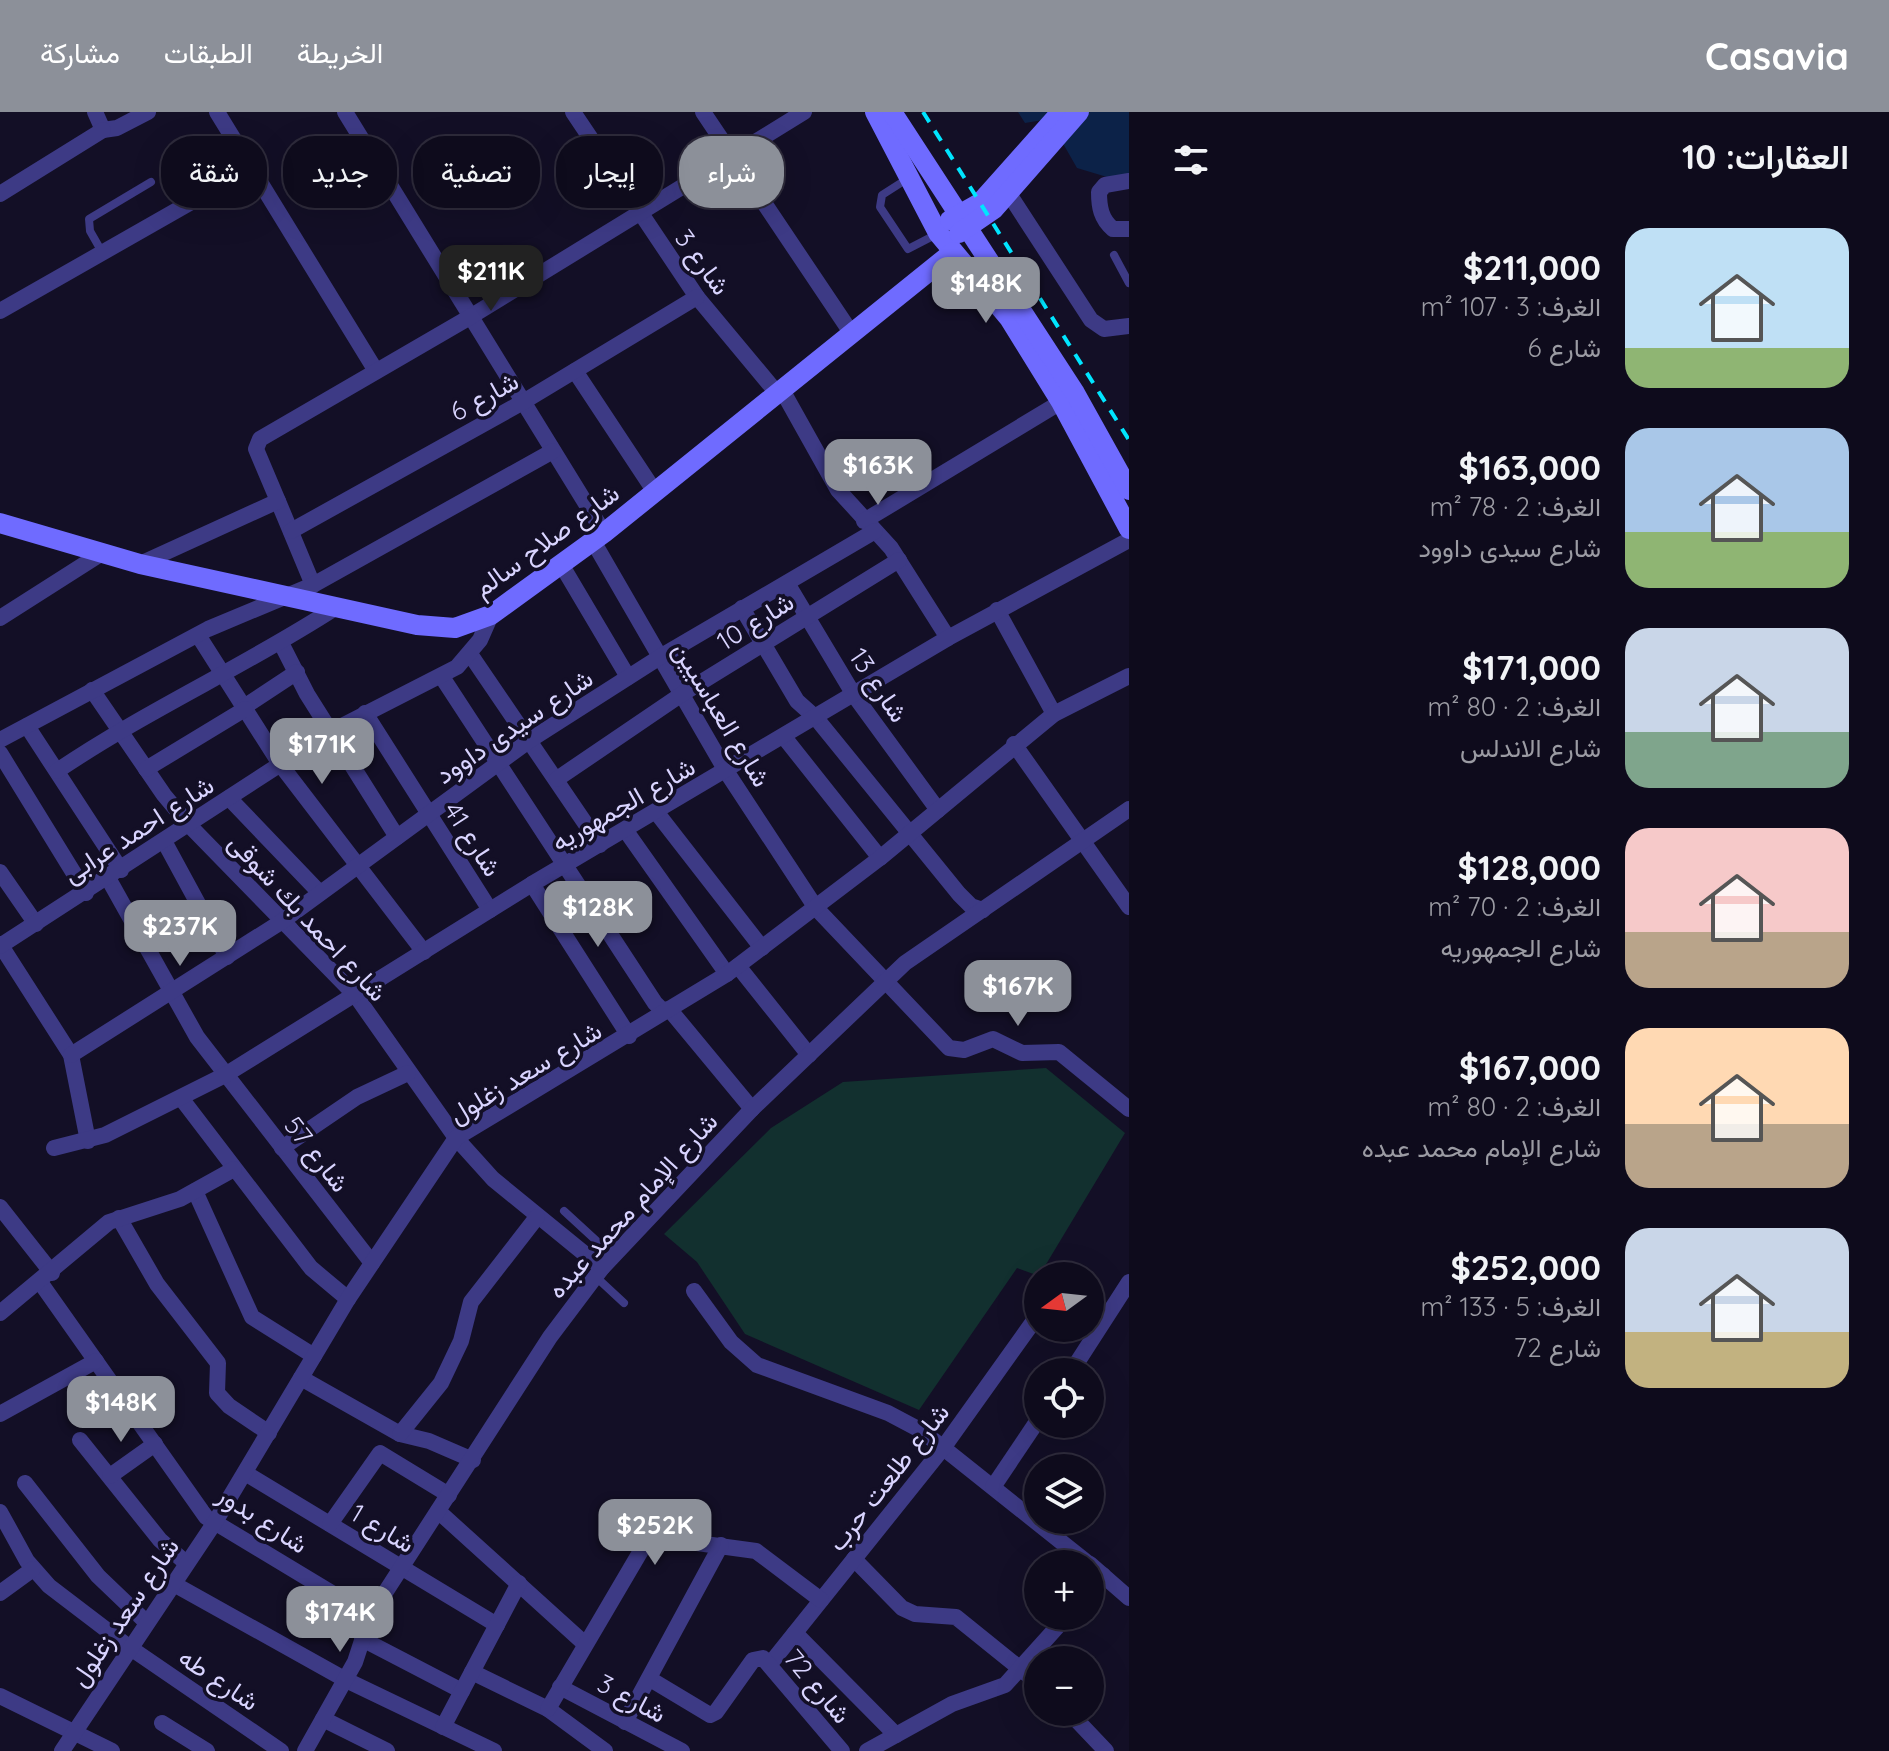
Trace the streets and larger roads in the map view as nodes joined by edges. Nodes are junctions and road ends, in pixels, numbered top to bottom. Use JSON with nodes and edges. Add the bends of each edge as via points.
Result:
{"nodes":[{"id":1,"x":95,"y":112,"type":"edge"},
{"id":2,"x":148,"y":112,"type":"edge"},
{"id":3,"x":217,"y":112,"type":"edge"},
{"id":4,"x":345,"y":112,"type":"edge"},
{"id":5,"x":573,"y":112,"type":"edge"},
{"id":6,"x":703,"y":112,"type":"edge"},
{"id":7,"x":804,"y":112,"type":"edge"},
{"id":8,"x":875,"y":112,"type":"edge"},
{"id":9,"x":892,"y":112,"type":"edge"},
{"id":10,"x":1061,"y":112,"type":"edge"},
{"id":11,"x":1079,"y":112,"type":"edge"},
{"id":12,"x":103,"y":130,"type":"junction"},
{"id":13,"x":232,"y":136,"type":"edge"},
{"id":14,"x":718,"y":136,"type":"edge"},
{"id":15,"x":765,"y":136,"type":"edge"},
{"id":16,"x":1042,"y":147,"type":"junction"},
{"id":17,"x":1129,"y":181,"type":"edge"},
{"id":18,"x":679,"y":189,"type":"edge"},
{"id":19,"x":0,"y":194,"type":"edge"},
{"id":20,"x":267,"y":194,"type":"edge"},
{"id":21,"x":1009,"y":194,"type":"junction"},
{"id":22,"x":180,"y":208,"type":"edge"},
{"id":23,"x":766,"y":208,"type":"edge"},
{"id":24,"x":639,"y":213,"type":"junction"},
{"id":25,"x":965,"y":222,"type":"junction"},
{"id":26,"x":1129,"y":229,"type":"edge"},
{"id":27,"x":942,"y":238,"type":"junction"},
{"id":28,"x":697,"y":297,"type":"junction"},
{"id":29,"x":0,"y":311,"type":"edge"},
{"id":30,"x":470,"y":317,"type":"junction"},
{"id":31,"x":1129,"y":326,"type":"edge"},
{"id":32,"x":852,"y":334,"type":"junction"},
{"id":33,"x":376,"y":371,"type":"junction"},
{"id":34,"x":575,"y":371,"type":"junction"},
{"id":35,"x":780,"y":392,"type":"junction"},
{"id":36,"x":523,"y":402,"type":"junction"},
{"id":37,"x":1061,"y":402,"type":"junction"},
{"id":38,"x":553,"y":451,"type":"junction"},
{"id":39,"x":1129,"y":490,"type":"edge"},
{"id":40,"x":655,"y":492,"type":"junction"},
{"id":41,"x":278,"y":501,"type":"junction"},
{"id":42,"x":0,"y":523,"type":"edge"},
{"id":43,"x":870,"y":526,"type":"junction"},
{"id":44,"x":1129,"y":529,"type":"edge"},
{"id":45,"x":291,"y":531,"type":"junction"},
{"id":46,"x":599,"y":537,"type":"junction"},
{"id":47,"x":1129,"y":540,"type":"edge"},
{"id":48,"x":102,"y":553,"type":"junction"},
{"id":49,"x":899,"y":560,"type":"junction"},
{"id":50,"x":140,"y":564,"type":"junction"},
{"id":51,"x":561,"y":564,"type":"junction"},
{"id":52,"x":787,"y":583,"type":"junction"},
{"id":53,"x":313,"y":585,"type":"junction"},
{"id":54,"x":284,"y":598,"type":"junction"},
{"id":55,"x":335,"y":608,"type":"junction"},
{"id":56,"x":742,"y":608,"type":"junction"},
{"id":57,"x":997,"y":610,"type":"junction"},
{"id":58,"x":491,"y":615,"type":"junction"},
{"id":59,"x":807,"y":617,"type":"junction"},
{"id":60,"x":0,"y":618,"type":"edge"},
{"id":61,"x":198,"y":635,"type":"junction"},
{"id":62,"x":948,"y":638,"type":"junction"},
{"id":63,"x":281,"y":643,"type":"junction"},
{"id":64,"x":764,"y":644,"type":"junction"},
{"id":65,"x":470,"y":654,"type":"junction"},
{"id":66,"x":660,"y":657,"type":"junction"},
{"id":67,"x":297,"y":672,"type":"junction"},
{"id":68,"x":223,"y":673,"type":"junction"},
{"id":69,"x":1129,"y":676,"type":"edge"},
{"id":70,"x":442,"y":677,"type":"junction"},
{"id":71,"x":628,"y":677,"type":"junction"},
{"id":72,"x":92,"y":690,"type":"junction"},
{"id":73,"x":682,"y":694,"type":"junction"},
{"id":74,"x":854,"y":695,"type":"junction"},
{"id":75,"x":244,"y":708,"type":"junction"},
{"id":76,"x":365,"y":713,"type":"junction"},
{"id":77,"x":1054,"y":714,"type":"junction"},
{"id":78,"x":816,"y":718,"type":"junction"},
{"id":79,"x":27,"y":726,"type":"junction"},
{"id":80,"x":118,"y":729,"type":"junction"},
{"id":81,"x":330,"y":732,"type":"junction"},
{"id":82,"x":784,"y":737,"type":"junction"},
{"id":83,"x":0,"y":740,"type":"edge"},
{"id":84,"x":530,"y":740,"type":"junction"},
{"id":85,"x":1014,"y":744,"type":"junction"},
{"id":86,"x":0,"y":753,"type":"edge"},
{"id":87,"x":497,"y":763,"type":"junction"},
{"id":88,"x":280,"y":764,"type":"junction"},
{"id":89,"x":146,"y":769,"type":"junction"},
{"id":90,"x":57,"y":771,"type":"junction"},
{"id":91,"x":726,"y":771,"type":"junction"},
{"id":92,"x":557,"y":779,"type":"junction"},
{"id":93,"x":229,"y":798,"type":"junction"},
{"id":94,"x":1129,"y":809,"type":"edge"},
{"id":95,"x":938,"y":810,"type":"junction"},
{"id":96,"x":657,"y":813,"type":"junction"},
{"id":97,"x":428,"y":814,"type":"junction"},
{"id":98,"x":189,"y":825,"type":"junction"},
{"id":99,"x":626,"y":831,"type":"junction"},
{"id":100,"x":908,"y":835,"type":"junction"},
{"id":101,"x":397,"y":837,"type":"junction"},
{"id":102,"x":164,"y":841,"type":"junction"},
{"id":103,"x":1084,"y":842,"type":"junction"},
{"id":104,"x":600,"y":845,"type":"junction"},
{"id":105,"x":880,"y":858,"type":"junction"},
{"id":106,"x":358,"y":866,"type":"junction"},
{"id":107,"x":564,"y":866,"type":"junction"},
{"id":108,"x":0,"y":872,"type":"edge"},
{"id":109,"x":115,"y":874,"type":"junction"},
{"id":110,"x":532,"y":884,"type":"junction"},
{"id":111,"x":86,"y":893,"type":"junction"},
{"id":112,"x":320,"y":893,"type":"junction"},
{"id":113,"x":1129,"y":907,"type":"edge"},
{"id":114,"x":816,"y":908,"type":"junction"},
{"id":115,"x":490,"y":910,"type":"junction"},
{"id":116,"x":983,"y":910,"type":"junction"},
{"id":117,"x":281,"y":922,"type":"junction"},
{"id":118,"x":36,"y":924,"type":"junction"},
{"id":119,"x":0,"y":945,"type":"edge"},
{"id":120,"x":762,"y":948,"type":"junction"},
{"id":121,"x":424,"y":952,"type":"junction"},
{"id":122,"x":227,"y":957,"type":"junction"},
{"id":123,"x":732,"y":970,"type":"junction"},
{"id":124,"x":887,"y":983,"type":"junction"},
{"id":125,"x":171,"y":993,"type":"junction"},
{"id":126,"x":356,"y":996,"type":"junction"},
{"id":127,"x":670,"y":1010,"type":"junction"},
{"id":128,"x":629,"y":1036,"type":"junction"},
{"id":129,"x":71,"y":1055,"type":"junction"},
{"id":130,"x":809,"y":1055,"type":"junction"},
{"id":131,"x":408,"y":1073,"type":"junction"},
{"id":132,"x":225,"y":1075,"type":"junction"},
{"id":133,"x":181,"y":1098,"type":"junction"},
{"id":134,"x":752,"y":1109,"type":"junction"},
{"id":135,"x":1129,"y":1109,"type":"edge"},
{"id":136,"x":456,"y":1138,"type":"junction"},
{"id":137,"x":88,"y":1141,"type":"junction"},
{"id":138,"x":54,"y":1148,"type":"dead end"},
{"id":139,"x":282,"y":1148,"type":"junction"},
{"id":140,"x":234,"y":1169,"type":"junction"},
{"id":141,"x":195,"y":1191,"type":"junction"},
{"id":142,"x":0,"y":1207,"type":"edge"},
{"id":143,"x":537,"y":1217,"type":"junction"},
{"id":144,"x":119,"y":1218,"type":"junction"},
{"id":145,"x":372,"y":1263,"type":"junction"},
{"id":146,"x":603,"y":1267,"type":"junction"},
{"id":147,"x":46,"y":1278,"type":"junction"},
{"id":148,"x":1129,"y":1282,"type":"edge"},
{"id":149,"x":694,"y":1291,"type":"dead end"},
{"id":150,"x":348,"y":1299,"type":"junction"},
{"id":151,"x":1115,"y":1304,"type":"junction"},
{"id":152,"x":0,"y":1313,"type":"edge"},
{"id":153,"x":1129,"y":1315,"type":"edge"},
{"id":154,"x":1024,"y":1335,"type":"edge"},
{"id":155,"x":314,"y":1356,"type":"junction"},
{"id":156,"x":1080,"y":1358,"type":"edge"},
{"id":157,"x":96,"y":1361,"type":"junction"},
{"id":158,"x":301,"y":1378,"type":"junction"},
{"id":159,"x":0,"y":1414,"type":"edge"},
{"id":160,"x":269,"y":1433,"type":"junction"},
{"id":161,"x":400,"y":1434,"type":"junction"},
{"id":162,"x":1026,"y":1438,"type":"edge"},
{"id":163,"x":80,"y":1440,"type":"dead end"},
{"id":164,"x":155,"y":1444,"type":"junction"},
{"id":165,"x":943,"y":1448,"type":"junction"},
{"id":166,"x":473,"y":1460,"type":"junction"},
{"id":167,"x":245,"y":1473,"type":"junction"},
{"id":168,"x":110,"y":1476,"type":"junction"},
{"id":169,"x":25,"y":1483,"type":"dead end"},
{"id":170,"x":993,"y":1487,"type":"junction"},
{"id":171,"x":449,"y":1495,"type":"junction"},
{"id":172,"x":438,"y":1511,"type":"junction"},
{"id":173,"x":0,"y":1512,"type":"edge"},
{"id":174,"x":215,"y":1522,"type":"junction"},
{"id":175,"x":330,"y":1524,"type":"junction"},
{"id":176,"x":721,"y":1545,"type":"junction"},
{"id":177,"x":1072,"y":1550,"type":"edge"},
{"id":178,"x":854,"y":1559,"type":"junction"},
{"id":179,"x":186,"y":1563,"type":"junction"},
{"id":180,"x":402,"y":1568,"type":"junction"},
{"id":181,"x":33,"y":1569,"type":"junction"},
{"id":182,"x":1104,"y":1575,"type":"edge"},
{"id":183,"x":172,"y":1583,"type":"junction"},
{"id":184,"x":519,"y":1583,"type":"junction"},
{"id":185,"x":0,"y":1592,"type":"edge"},
{"id":186,"x":1127,"y":1592,"type":"edge"},
{"id":187,"x":821,"y":1600,"type":"junction"},
{"id":188,"x":370,"y":1616,"type":"junction"},
{"id":189,"x":145,"y":1621,"type":"junction"},
{"id":190,"x":497,"y":1625,"type":"junction"},
{"id":191,"x":1055,"y":1630,"type":"edge"},
{"id":192,"x":795,"y":1633,"type":"junction"},
{"id":193,"x":362,"y":1639,"type":"junction"},
{"id":194,"x":585,"y":1644,"type":"junction"},
{"id":195,"x":129,"y":1647,"type":"junction"},
{"id":196,"x":770,"y":1664,"type":"junction"},
{"id":197,"x":1021,"y":1668,"type":"junction"},
{"id":198,"x":1024,"y":1671,"type":"edge"},
{"id":199,"x":472,"y":1672,"type":"junction"},
{"id":200,"x":650,"y":1679,"type":"junction"},
{"id":201,"x":346,"y":1680,"type":"junction"},
{"id":202,"x":560,"y":1687,"type":"junction"},
{"id":203,"x":462,"y":1691,"type":"junction"},
{"id":204,"x":1,"y":1699,"type":"edge"},
{"id":205,"x":548,"y":1709,"type":"junction"},
{"id":206,"x":323,"y":1719,"type":"junction"},
{"id":207,"x":625,"y":1722,"type":"junction"},
{"id":208,"x":162,"y":1723,"type":"dead end"},
{"id":209,"x":1082,"y":1726,"type":"edge"},
{"id":210,"x":443,"y":1727,"type":"junction"},
{"id":211,"x":73,"y":1732,"type":"junction"},
{"id":212,"x":896,"y":1735,"type":"junction"},
{"id":213,"x":62,"y":1751,"type":"edge"},
{"id":214,"x":112,"y":1751,"type":"edge"},
{"id":215,"x":207,"y":1751,"type":"edge"},
{"id":216,"x":281,"y":1751,"type":"edge"},
{"id":217,"x":305,"y":1751,"type":"edge"},
{"id":218,"x":387,"y":1751,"type":"edge"},
{"id":219,"x":494,"y":1751,"type":"edge"},
{"id":220,"x":605,"y":1751,"type":"edge"},
{"id":221,"x":682,"y":1751,"type":"edge"},
{"id":222,"x":842,"y":1751,"type":"edge"},
{"id":223,"x":867,"y":1751,"type":"edge"},
{"id":224,"x":1106,"y":1751,"type":"edge"}],
"edges":[{"from":1,"to":12,"type":"street"},
{"from":2,"to":12,"type":"street"},
{"from":3,"to":13,"type":"street"},
{"from":4,"to":30,"type":"street","name":"شارع العباسيين"},
{"from":5,"to":24,"type":"street","name":"شارع 3"},
{"from":6,"to":14,"type":"street"},
{"from":7,"to":15,"type":"street"},
{"from":8,"to":27,"type":"street"},
{"from":9,"to":25,"type":"street"},
{"from":10,"to":16,"type":"street"},
{"from":11,"to":16,"type":"street"},
{"from":12,"to":19,"type":"street"},
{"from":16,"to":21,"type":"street"},
{"from":16,"to":25,"type":"street"},
{"from":17,"to":26,"type":"street","via":[[1105,185],[1099,192],[1107,224]]},
{"from":18,"to":24,"type":"street"},
{"from":20,"to":33,"type":"street"},
{"from":21,"to":25,"type":"street"},
{"from":21,"to":31,"type":"street","via":[[1091,320],[1104,329]]},
{"from":22,"to":29,"type":"street"},
{"from":23,"to":32,"type":"street"},
{"from":24,"to":28,"type":"street","name":"شارع 3"},
{"from":24,"to":30,"type":"street"},
{"from":25,"to":27,"type":"street","name":"شارع صلاح سالم"},
{"from":25,"to":39,"type":"street","via":[[1075,393]]},
{"from":27,"to":32,"type":"street","name":"شارع صلاح سالم"},
{"from":27,"to":37,"type":"street","via":[[1009,318]]},
{"from":28,"to":34,"type":"street","name":"شارع 6"},
{"from":28,"to":35,"type":"street","name":"شارع 3"},
{"from":30,"to":33,"type":"street"},
{"from":30,"to":36,"type":"street","name":"شارع العباسيين"},
{"from":32,"to":35,"type":"street","name":"شارع صلاح سالم"},
{"from":33,"to":41,"type":"street","via":[[255,443]]},
{"from":34,"to":36,"type":"street","name":"شارع 6"},
{"from":34,"to":40,"type":"street"},
{"from":35,"to":40,"type":"street","name":"شارع صلاح سالم"},
{"from":35,"to":43,"type":"street","name":"شارع 3","via":[[838,490]]},
{"from":36,"to":38,"type":"street","name":"شارع العباسيين"},
{"from":36,"to":45,"type":"street","name":"شارع 6"},
{"from":37,"to":43,"type":"street","name":"شارع سيدى داوود"},
{"from":37,"to":44,"type":"street"},
{"from":38,"to":46,"type":"street","name":"شارع العباسيين"},
{"from":38,"to":53,"type":"street"},
{"from":40,"to":46,"type":"street","name":"شارع صلاح سالم"},
{"from":41,"to":45,"type":"street"},
{"from":41,"to":50,"type":"street"},
{"from":42,"to":48,"type":"street","name":"شارع صلاح سالم"},
{"from":43,"to":49,"type":"street","name":"شارع 3"},
{"from":43,"to":52,"type":"street","name":"شارع سيدى داوود"},
{"from":45,"to":53,"type":"street"},
{"from":46,"to":51,"type":"street","name":"شارع صلاح سالم"},
{"from":46,"to":66,"type":"street","name":"شارع العباسيين"},
{"from":47,"to":57,"type":"street","name":"شارع الجمهوريه"},
{"from":48,"to":50,"type":"street","name":"شارع صلاح سالم"},
{"from":48,"to":60,"type":"street"},
{"from":49,"to":59,"type":"street","name":"شارع 10"},
{"from":49,"to":62,"type":"street","name":"شارع 3"},
{"from":50,"to":54,"type":"street","name":"شارع صلاح سالم"},
{"from":51,"to":58,"type":"street","name":"شارع صلاح سالم"},
{"from":51,"to":71,"type":"street"},
{"from":52,"to":56,"type":"street","name":"شارع سيدى داوود"},
{"from":52,"to":59,"type":"street","name":"شارع 13"},
{"from":53,"to":54,"type":"street"},
{"from":54,"to":55,"type":"street","name":"شارع صلاح سالم"},
{"from":54,"to":61,"type":"street"},
{"from":55,"to":58,"type":"street","name":"شارع صلاح سالم","via":[[436,628]]},
{"from":55,"to":63,"type":"street"},
{"from":56,"to":64,"type":"street"},
{"from":56,"to":66,"type":"street","name":"شارع سيدى داوود"},
{"from":57,"to":62,"type":"street","name":"شارع الجمهوريه"},
{"from":57,"to":77,"type":"street"},
{"from":58,"to":65,"type":"street","name":"شارع احمد عرابى"},
{"from":59,"to":64,"type":"street","name":"شارع 10"},
{"from":59,"to":74,"type":"street","name":"شارع 13"},
{"from":61,"to":68,"type":"street"},
{"from":61,"to":72,"type":"street"},
{"from":62,"to":74,"type":"street","name":"شارع الجمهوريه"},
{"from":63,"to":67,"type":"street"},
{"from":63,"to":68,"type":"street"},
{"from":64,"to":73,"type":"street","name":"شارع 10"},
{"from":64,"to":78,"type":"street","via":[[797,701]]},
{"from":65,"to":70,"type":"street","name":"شارع احمد عرابى"},
{"from":65,"to":84,"type":"street"},
{"from":66,"to":71,"type":"street","name":"شارع سيدى داوود"},
{"from":66,"to":73,"type":"street","name":"شارع العباسيين"},
{"from":67,"to":75,"type":"street"},
{"from":67,"to":81,"type":"street"},
{"from":68,"to":75,"type":"street"},
{"from":68,"to":80,"type":"street"},
{"from":69,"to":77,"type":"street","name":"شارع سعد زغلول"},
{"from":70,"to":76,"type":"street","name":"شارع احمد عرابى"},
{"from":70,"to":87,"type":"street"},
{"from":71,"to":84,"type":"street","name":"شارع سيدى داوود"},
{"from":72,"to":79,"type":"street"},
{"from":72,"to":80,"type":"street","name":"شارع احمد بك شوقى"},
{"from":73,"to":91,"type":"street","name":"شارع العباسيين"},
{"from":73,"to":92,"type":"street","name":"شارع 10"},
{"from":74,"to":78,"type":"street","name":"شارع الجمهوريه"},
{"from":74,"to":95,"type":"street","name":"شارع 13"},
{"from":75,"to":88,"type":"street"},
{"from":75,"to":89,"type":"street"},
{"from":76,"to":81,"type":"street","name":"شارع احمد عرابى"},
{"from":76,"to":97,"type":"street","name":"شارع 41"},
{"from":77,"to":85,"type":"street","name":"شارع سعد زغلول"},
{"from":78,"to":82,"type":"street","name":"شارع الجمهوريه"},
{"from":78,"to":100,"type":"street"},
{"from":79,"to":83,"type":"street"},
{"from":79,"to":90,"type":"street","name":"شارع 57"},
{"from":80,"to":89,"type":"street","name":"شارع احمد بك شوقى"},
{"from":80,"to":90,"type":"street"},
{"from":81,"to":88,"type":"street","name":"شارع احمد عرابى"},
{"from":81,"to":101,"type":"street"},
{"from":82,"to":91,"type":"street","name":"شارع الجمهوريه"},
{"from":82,"to":105,"type":"street"},
{"from":84,"to":87,"type":"street","name":"شارع سيدى داوود"},
{"from":84,"to":92,"type":"street"},
{"from":85,"to":95,"type":"street","name":"شارع سعد زغلول"},
{"from":85,"to":103,"type":"street"},
{"from":86,"to":111,"type":"street"},
{"from":87,"to":97,"type":"street","name":"شارع سيدى داوود"},
{"from":87,"to":107,"type":"street"},
{"from":88,"to":93,"type":"street","name":"شارع احمد عرابى"},
{"from":88,"to":106,"type":"street"},
{"from":89,"to":98,"type":"street","name":"شارع احمد بك شوقى"},
{"from":90,"to":109,"type":"street","name":"شارع 57"},
{"from":91,"to":96,"type":"street","name":"شارع الجمهوريه"},
{"from":91,"to":114,"type":"street","name":"شارع العباسيين"},
{"from":92,"to":104,"type":"street"},
{"from":93,"to":98,"type":"street","name":"شارع احمد عرابى"},
{"from":93,"to":112,"type":"street"},
{"from":94,"to":103,"type":"street","name":"شارع الإمام محمد عبده"},
{"from":95,"to":100,"type":"street","name":"شارع سعد زغلول"},
{"from":96,"to":99,"type":"street","name":"شارع الجمهوريه"},
{"from":96,"to":120,"type":"street"},
{"from":97,"to":101,"type":"street","name":"شارع سيدى داوود"},
{"from":97,"to":115,"type":"street","name":"شارع 41"},
{"from":98,"to":102,"type":"street","name":"شارع احمد عرابى"},
{"from":98,"to":117,"type":"street","name":"شارع احمد بك شوقى"},
{"from":99,"to":104,"type":"street","name":"شارع الجمهوريه"},
{"from":99,"to":123,"type":"street"},
{"from":100,"to":105,"type":"street","name":"شارع سعد زغلول"},
{"from":100,"to":116,"type":"street","via":[[971,906]]},
{"from":101,"to":106,"type":"street","name":"شارع سيدى داوود"},
{"from":102,"to":109,"type":"street","name":"شارع احمد عرابى"},
{"from":102,"to":122,"type":"street"},
{"from":103,"to":113,"type":"street"},
{"from":103,"to":116,"type":"street","name":"شارع الإمام محمد عبده"},
{"from":104,"to":107,"type":"street","name":"شارع الجمهوريه"},
{"from":105,"to":114,"type":"street","name":"شارع سعد زغلول"},
{"from":106,"to":112,"type":"street","name":"شارع سيدى داوود"},
{"from":106,"to":121,"type":"street"},
{"from":107,"to":110,"type":"street","name":"شارع الجمهوريه"},
{"from":107,"to":127,"type":"street","via":[[655,1003]]},
{"from":108,"to":118,"type":"street"},
{"from":109,"to":111,"type":"street","name":"شارع احمد عرابى"},
{"from":109,"to":125,"type":"street","name":"شارع 57"},
{"from":110,"to":115,"type":"street","name":"شارع الجمهوريه"},
{"from":110,"to":128,"type":"street"},
{"from":111,"to":118,"type":"street","name":"شارع احمد عرابى"},
{"from":112,"to":117,"type":"street","name":"شارع سيدى داوود"},
{"from":114,"to":120,"type":"street","name":"شارع سعد زغلول"},
{"from":114,"to":124,"type":"street","name":"شارع العباسيين"},
{"from":115,"to":121,"type":"street","name":"شارع الجمهوريه"},
{"from":116,"to":124,"type":"street","name":"شارع الإمام محمد عبده","via":[[923,948]]},
{"from":117,"to":122,"type":"street","name":"شارع سيدى داوود"},
{"from":117,"to":126,"type":"street","name":"شارع احمد بك شوقى"},
{"from":118,"to":119,"type":"street","name":"شارع احمد عرابى"},
{"from":119,"to":129,"type":"street"},
{"from":120,"to":123,"type":"street","name":"شارع سعد زغلول"},
{"from":121,"to":126,"type":"street","name":"شارع الجمهوريه"},
{"from":122,"to":125,"type":"street","name":"شارع سيدى داوود"},
{"from":123,"to":127,"type":"street","name":"شارع سعد زغلول"},
{"from":123,"to":130,"type":"street"},
{"from":124,"to":130,"type":"street","name":"شارع الإمام محمد عبده"},
{"from":124,"to":135,"type":"street","name":"شارع العباسيين","via":[[949,1048],[964,1050],[993,1039],[1022,1053],[1059,1052]]},
{"from":125,"to":129,"type":"street","name":"شارع سيدى داوود"},
{"from":125,"to":132,"type":"street","name":"شارع 57"},
{"from":126,"to":131,"type":"street","name":"شارع احمد بك شوقى"},
{"from":126,"to":132,"type":"street","name":"شارع الجمهوريه"},
{"from":127,"to":128,"type":"street","name":"شارع سعد زغلول"},
{"from":127,"to":134,"type":"street"},
{"from":128,"to":136,"type":"street","name":"شارع سعد زغلول"},
{"from":129,"to":137,"type":"street"},
{"from":130,"to":134,"type":"street","name":"شارع الإمام محمد عبده"},
{"from":131,"to":136,"type":"street","name":"شارع احمد بك شوقى"},
{"from":131,"to":139,"type":"street","via":[[357,1097]]},
{"from":132,"to":133,"type":"street","name":"شارع الجمهوريه"},
{"from":132,"to":139,"type":"street","name":"شارع 57"},
{"from":133,"to":137,"type":"street","name":"شارع الجمهوريه"},
{"from":133,"to":140,"type":"street"},
{"from":134,"to":146,"type":"street","name":"شارع الإمام محمد عبده"},
{"from":136,"to":143,"type":"street","name":"شارع احمد بك شوقى"},
{"from":136,"to":145,"type":"street","name":"شارع سعد زغلول"},
{"from":137,"to":138,"type":"street","name":"شارع الجمهوريه"},
{"from":139,"to":145,"type":"street","name":"شارع 57"},
{"from":140,"to":141,"type":"street"},
{"from":140,"to":150,"type":"street","via":[[311,1268]]},
{"from":141,"to":144,"type":"street"},
{"from":141,"to":155,"type":"street","via":[[252,1317]]},
{"from":142,"to":147,"type":"street","name":"شارع بدور"},
{"from":143,"to":146,"type":"street","name":"شارع احمد بك شوقى"},
{"from":143,"to":161,"type":"street","via":[[471,1302],[461,1341],[441,1383]]},
{"from":144,"to":147,"type":"street","via":[[100,1228]]},
{"from":144,"to":160,"type":"street","via":[[157,1284],[216,1359],[220,1396]]},
{"from":145,"to":150,"type":"street","name":"شارع سعد زغلول"},
{"from":146,"to":166,"type":"street","name":"شارع الإمام محمد عبده","via":[[550,1337]]},
{"from":147,"to":152,"type":"street"},
{"from":147,"to":157,"type":"street","name":"شارع بدور"},
{"from":148,"to":151,"type":"street"},
{"from":149,"to":165,"type":"street","via":[[731,1342],[757,1365],[888,1413]]},
{"from":150,"to":155,"type":"street","name":"شارع سعد زغلول"},
{"from":151,"to":153,"type":"street"},
{"from":151,"to":156,"type":"street"},
{"from":154,"to":165,"type":"street","name":"شارع طلعت حرب"},
{"from":155,"to":158,"type":"street","name":"شارع سعد زغلول"},
{"from":157,"to":159,"type":"street"},
{"from":157,"to":164,"type":"street","name":"شارع بدور"},
{"from":158,"to":160,"type":"street","name":"شارع سعد زغلول"},
{"from":158,"to":161,"type":"street"},
{"from":160,"to":167,"type":"street","name":"شارع سعد زغلول"},
{"from":161,"to":166,"type":"street"},
{"from":162,"to":170,"type":"street"},
{"from":163,"to":168,"type":"street"},
{"from":164,"to":168,"type":"street"},
{"from":164,"to":174,"type":"street","name":"شارع بدور","via":[[202,1513]]},
{"from":165,"to":170,"type":"street"},
{"from":165,"to":178,"type":"street","name":"شارع طلعت حرب"},
{"from":166,"to":171,"type":"street","name":"شارع الإمام محمد عبده"},
{"from":167,"to":174,"type":"street","name":"شارع سعد زغلول"},
{"from":167,"to":175,"type":"street","name":"شارع 1"},
{"from":168,"to":179,"type":"street","via":[[160,1540]]},
{"from":169,"to":189,"type":"street","via":[[98,1576]]},
{"from":170,"to":177,"type":"street"},
{"from":171,"to":172,"type":"street","name":"شارع الإمام محمد عبده"},
{"from":171,"to":175,"type":"street","via":[[380,1453]]},
{"from":172,"to":180,"type":"street","name":"شارع الإمام محمد عبده"},
{"from":172,"to":184,"type":"street"},
{"from":173,"to":181,"type":"street","name":"شارع طه"},
{"from":174,"to":179,"type":"street","name":"شارع سعد زغلول"},
{"from":174,"to":188,"type":"street","name":"شارع بدور"},
{"from":175,"to":180,"type":"street","name":"شارع 1"},
{"from":176,"to":187,"type":"street","via":[[768,1557]]},
{"from":176,"to":194,"type":"street","via":[[650,1539]]},
{"from":176,"to":200,"type":"street"},
{"from":178,"to":187,"type":"street","name":"شارع طلعت حرب"},
{"from":178,"to":197,"type":"street","via":[[902,1608],[956,1617]]},
{"from":179,"to":183,"type":"street","name":"شارع سعد زغلول"},
{"from":180,"to":188,"type":"street","name":"شارع الإمام محمد عبده"},
{"from":180,"to":190,"type":"street","name":"شارع 1"},
{"from":181,"to":185,"type":"street"},
{"from":181,"to":195,"type":"street","name":"شارع طه"},
{"from":182,"to":186,"type":"street"},
{"from":183,"to":189,"type":"street","name":"شارع سعد زغلول"},
{"from":183,"to":201,"type":"street"},
{"from":184,"to":190,"type":"street"},
{"from":184,"to":194,"type":"street"},
{"from":187,"to":192,"type":"street","name":"شارع طلعت حرب"},
{"from":188,"to":193,"type":"street","name":"شارع الإمام محمد عبده"},
{"from":189,"to":195,"type":"street","name":"شارع سعد زغلول"},
{"from":190,"to":199,"type":"street"},
{"from":191,"to":197,"type":"street"},
{"from":192,"to":196,"type":"street","name":"شارع طلعت حرب"},
{"from":192,"to":212,"type":"street"},
{"from":193,"to":201,"type":"street","name":"شارع الإمام محمد عبده"},
{"from":193,"to":203,"type":"street"},
{"from":194,"to":202,"type":"street"},
{"from":195,"to":211,"type":"street","name":"شارع سعد زغلول"},
{"from":195,"to":216,"type":"street","name":"شارع طه"},
{"from":196,"to":200,"type":"street","name":"شارع 72","via":[[763,1658],[753,1660],[710,1715]]},
{"from":196,"to":222,"type":"street","name":"شارع 72"},
{"from":197,"to":198,"type":"street"},
{"from":197,"to":212,"type":"street","via":[[997,1691],[960,1700]]},
{"from":199,"to":203,"type":"street"},
{"from":199,"to":205,"type":"street"},
{"from":200,"to":207,"type":"street"},
{"from":201,"to":206,"type":"street","name":"شارع الإمام محمد عبده"},
{"from":201,"to":210,"type":"street"},
{"from":202,"to":205,"type":"street"},
{"from":202,"to":207,"type":"street","name":"شارع 3"},
{"from":203,"to":210,"type":"street"},
{"from":204,"to":211,"type":"street"},
{"from":205,"to":220,"type":"street"},
{"from":206,"to":217,"type":"street","name":"شارع الإمام محمد عبده"},
{"from":206,"to":218,"type":"street"},
{"from":207,"to":221,"type":"street","name":"شارع 3"},
{"from":208,"to":215,"type":"street"},
{"from":209,"to":224,"type":"street"},
{"from":210,"to":219,"type":"street"},
{"from":211,"to":213,"type":"street","name":"شارع سعد زغلول"},
{"from":211,"to":214,"type":"street"},
{"from":212,"to":223,"type":"street"}]}
